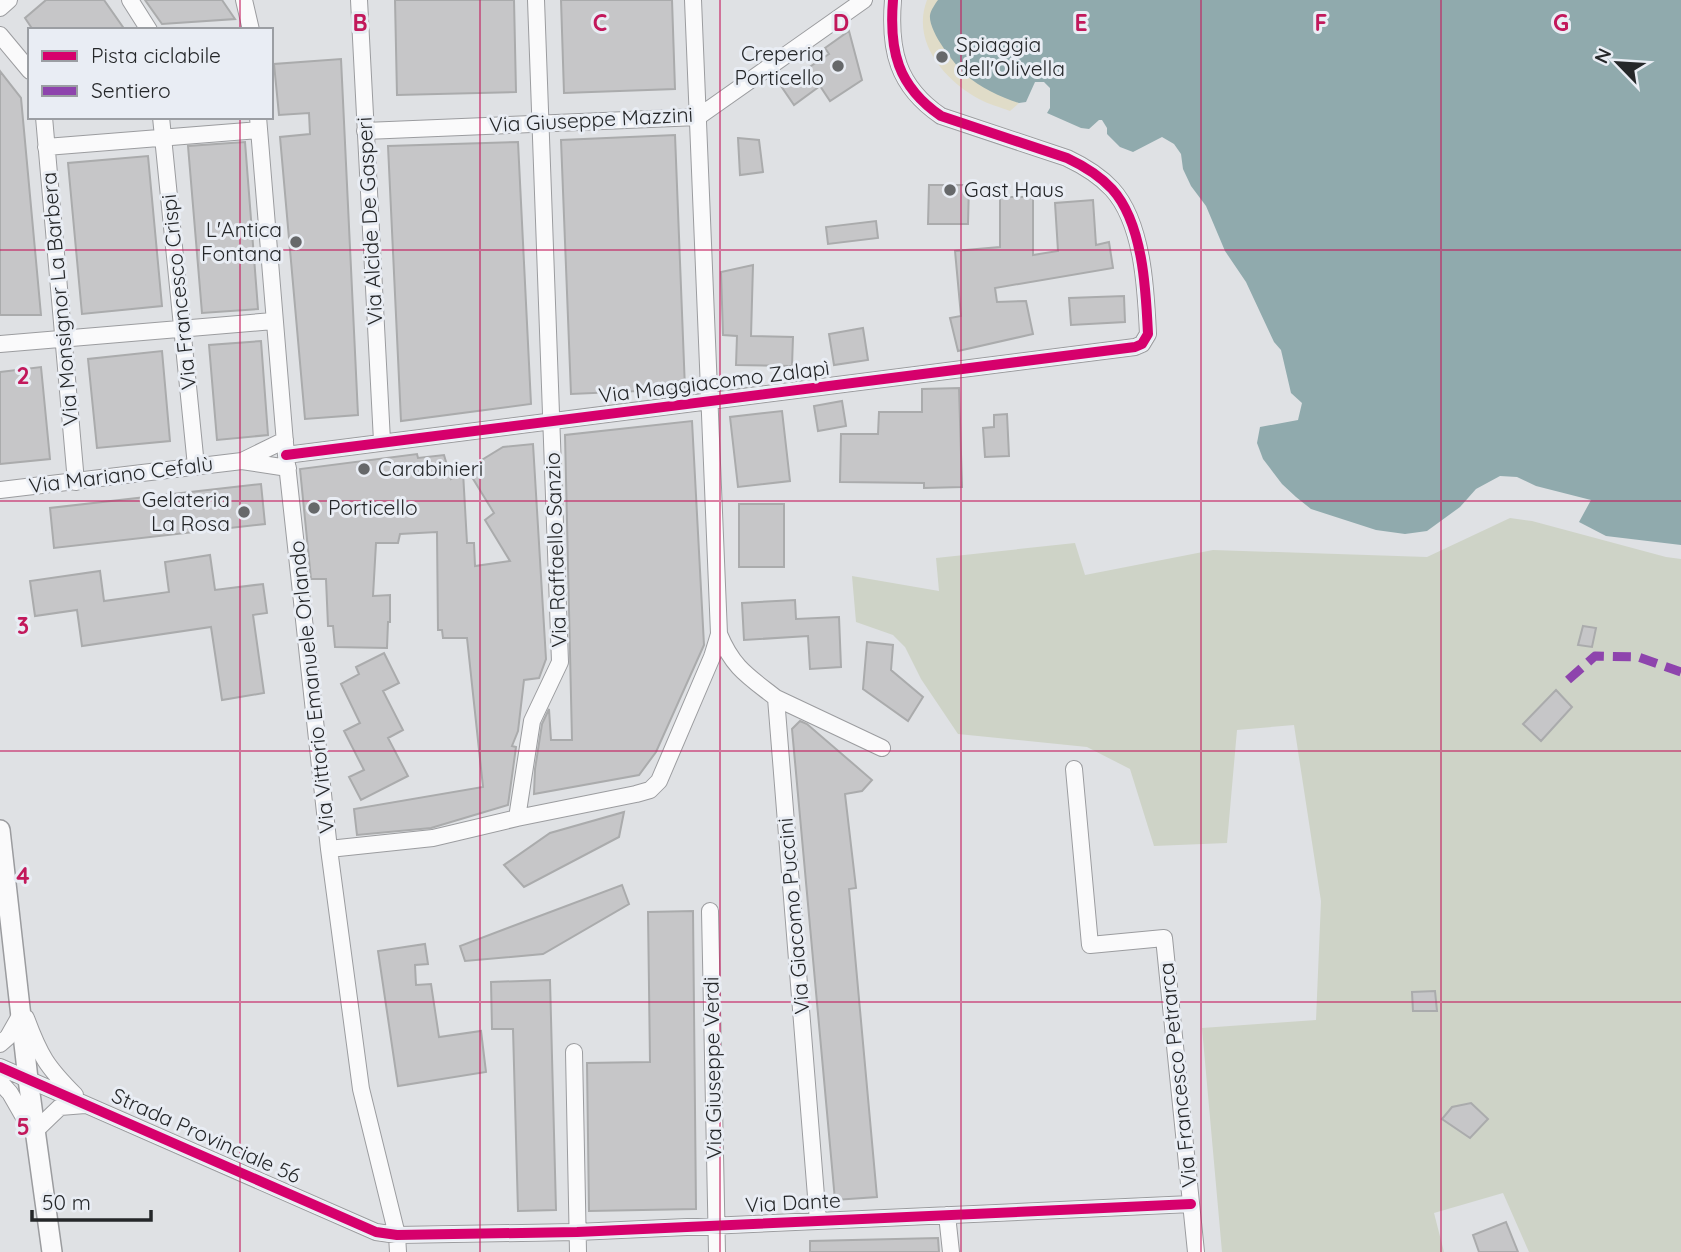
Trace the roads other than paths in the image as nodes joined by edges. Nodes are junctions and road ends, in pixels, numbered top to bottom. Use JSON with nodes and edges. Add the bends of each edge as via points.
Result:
{"nodes":[{"id":1,"x":9,"y":0,"type":"edge"},
{"id":2,"x":130,"y":0,"type":"edge"},
{"id":3,"x":236,"y":0,"type":"edge"},
{"id":4,"x":359,"y":0,"type":"edge"},
{"id":5,"x":536,"y":0,"type":"edge"},
{"id":6,"x":693,"y":0,"type":"edge"},
{"id":7,"x":864,"y":0,"type":"edge"},
{"id":8,"x":893,"y":0,"type":"edge"},
{"id":9,"x":0,"y":8,"type":"edge"},
{"id":10,"x":247,"y":21,"type":"edge"},
{"id":11,"x":148,"y":28,"type":"edge"},
{"id":12,"x":0,"y":35,"type":"edge"},
{"id":13,"x":28,"y":69,"type":"edge"},
{"id":14,"x":698,"y":117,"type":"junction"},
{"id":15,"x":44,"y":119,"type":"edge"},
{"id":16,"x":162,"y":119,"type":"edge"},
{"id":17,"x":540,"y":123,"type":"junction"},
{"id":18,"x":258,"y":124,"type":"edge"},
{"id":19,"x":365,"y":131,"type":"junction"},
{"id":20,"x":164,"y":138,"type":"junction"},
{"id":21,"x":46,"y":147,"type":"junction"},
{"id":22,"x":274,"y":321,"type":"junction"},
{"id":23,"x":183,"y":328,"type":"junction"},
{"id":24,"x":63,"y":339,"type":"junction"},
{"id":25,"x":0,"y":344,"type":"edge"},
{"id":26,"x":710,"y":402,"type":"junction"},
{"id":27,"x":551,"y":421,"type":"junction"},
{"id":28,"x":382,"y":441,"type":"junction"},
{"id":29,"x":286,"y":454,"type":"junction"},
{"id":30,"x":242,"y":460,"type":"junction"},
{"id":31,"x":197,"y":466,"type":"junction"},
{"id":32,"x":76,"y":482,"type":"junction"},
{"id":33,"x":0,"y":490,"type":"edge"},
{"id":34,"x":719,"y":634,"type":"junction"},
{"id":35,"x":776,"y":698,"type":"junction"},
{"id":36,"x":882,"y":748,"type":"dead end"},
{"id":37,"x":1074,"y":769,"type":"dead end"},
{"id":38,"x":517,"y":818,"type":"junction"},
{"id":39,"x":0,"y":830,"type":"edge"},
{"id":40,"x":329,"y":849,"type":"junction"},
{"id":41,"x":710,"y":911,"type":"dead end"},
{"id":42,"x":21,"y":1008,"type":"junction"},
{"id":43,"x":0,"y":1044,"type":"edge"},
{"id":44,"x":574,"y":1052,"type":"dead end"},
{"id":45,"x":0,"y":1067,"type":"edge"},
{"id":46,"x":28,"y":1079,"type":"junction"},
{"id":47,"x":0,"y":1082,"type":"edge"},
{"id":48,"x":85,"y":1103,"type":"junction"},
{"id":49,"x":36,"y":1136,"type":"junction"},
{"id":50,"x":1191,"y":1204,"type":"junction"},
{"id":51,"x":947,"y":1215,"type":"junction"},
{"id":52,"x":818,"y":1221,"type":"junction"},
{"id":53,"x":717,"y":1226,"type":"junction"},
{"id":54,"x":577,"y":1232,"type":"junction"},
{"id":55,"x":397,"y":1235,"type":"junction"},
{"id":56,"x":52,"y":1252,"type":"edge"},
{"id":57,"x":398,"y":1252,"type":"edge"},
{"id":58,"x":578,"y":1252,"type":"edge"},
{"id":59,"x":718,"y":1252,"type":"edge"},
{"id":60,"x":951,"y":1252,"type":"edge"},
{"id":61,"x":1196,"y":1252,"type":"edge"}],
"edges":[{"from":1,"to":9,"type":"street"},
{"from":2,"to":11,"type":"street"},
{"from":3,"to":10,"type":"street"},
{"from":4,"to":19,"type":"street","name":"Via Alcide De Gasperi"},
{"from":5,"to":17,"type":"street","name":"Via Raffaello Sanzio"},
{"from":6,"to":14,"type":"street"},
{"from":7,"to":14,"type":"street","name":"Via Giuseppe Mazzini"},
{"from":8,"to":26,"type":"street","name":"Via Maggiacomo Zalapì","via":[[891,42],[901,71],[917,96],[940,116],[1067,158],[1112,189],[1128,216],[1142,261],[1145,342],[1135,347]]},
{"from":12,"to":13,"type":"street"},
{"from":14,"to":17,"type":"street","name":"Via Giuseppe Mazzini"},
{"from":14,"to":26,"type":"street"},
{"from":15,"to":21,"type":"street","name":"Via Monsignor La Barbera"},
{"from":16,"to":20,"type":"street","name":"Via Francesco Crispi"},
{"from":17,"to":19,"type":"street","name":"Via Giuseppe Mazzini"},
{"from":17,"to":27,"type":"street","name":"Via Raffaello Sanzio"},
{"from":18,"to":20,"type":"street"},
{"from":18,"to":22,"type":"street","name":"Via Vittorio Emanuele Orlando"},
{"from":19,"to":28,"type":"street","name":"Via Alcide De Gasperi"},
{"from":20,"to":21,"type":"street"},
{"from":20,"to":23,"type":"street","name":"Via Francesco Crispi"},
{"from":21,"to":24,"type":"street","name":"Via Monsignor La Barbera"},
{"from":22,"to":23,"type":"street"},
{"from":22,"to":29,"type":"street","name":"Via Vittorio Emanuele Orlando"},
{"from":23,"to":24,"type":"street"},
{"from":23,"to":31,"type":"street","name":"Via Francesco Crispi"},
{"from":24,"to":25,"type":"street"},
{"from":24,"to":32,"type":"street","name":"Via Monsignor La Barbera"},
{"from":26,"to":27,"type":"street","name":"Via Maggiacomo Zalapì"},
{"from":26,"to":34,"type":"street"},
{"from":27,"to":28,"type":"street","name":"Via Maggiacomo Zalapì"},
{"from":27,"to":38,"type":"street","name":"Via Raffaello Sanzio","via":[[560,662],[532,721]]},
{"from":28,"to":29,"type":"street","name":"Via Maggiacomo Zalapì"},
{"from":29,"to":30,"type":"street","name":"Via Mariano Cefalù"},
{"from":29,"to":30,"type":"street","name":"Via Mariano Cefalù"},
{"from":29,"to":40,"type":"street","name":"Via Vittorio Emanuele Orlando"},
{"from":30,"to":31,"type":"street","name":"Via Mariano Cefalù"},
{"from":31,"to":32,"type":"street","name":"Via Mariano Cefalù"},
{"from":32,"to":33,"type":"street","name":"Via Mariano Cefalù"},
{"from":34,"to":35,"type":"street","via":[[738,668]]},
{"from":34,"to":38,"type":"street","via":[[659,781],[650,790]]},
{"from":35,"to":36,"type":"street"},
{"from":35,"to":52,"type":"street","name":"Via Giacomo Puccini"},
{"from":37,"to":50,"type":"street","name":"Via Francesco Petrarca","via":[[1090,945],[1164,938]]},
{"from":38,"to":40,"type":"street","via":[[433,838]]},
{"from":39,"to":42,"type":"street"},
{"from":40,"to":55,"type":"street","name":"Via Vittorio Emanuele Orlando","via":[[361,1089]]},
{"from":41,"to":53,"type":"street","name":"Via Giuseppe Verdi"},
{"from":42,"to":43,"type":"street"},
{"from":42,"to":46,"type":"street"},
{"from":42,"to":48,"type":"street","via":[[49,1069]]},
{"from":44,"to":54,"type":"street"},
{"from":45,"to":46,"type":"street","name":"Strada Provinciale 56"},
{"from":46,"to":48,"type":"street","name":"Strada Provinciale 56"},
{"from":46,"to":49,"type":"street"},
{"from":47,"to":49,"type":"street"},
{"from":48,"to":49,"type":"street","name":"Strada Provinciale 56","via":[[60,1107]]},
{"from":48,"to":55,"type":"street","name":"Strada Provinciale 56","via":[[376,1232]]},
{"from":49,"to":56,"type":"street"},
{"from":50,"to":51,"type":"street","name":"Via Dante"},
{"from":50,"to":61,"type":"street","name":"Via Francesco Petrarca"},
{"from":51,"to":52,"type":"street","name":"Via Dante"},
{"from":51,"to":60,"type":"street"},
{"from":52,"to":53,"type":"street","name":"Via Dante"},
{"from":53,"to":54,"type":"street","name":"Via Dante"},
{"from":53,"to":59,"type":"street","name":"Via Giuseppe Verdi"},
{"from":54,"to":55,"type":"street","name":"Via Dante"},
{"from":54,"to":58,"type":"street"},
{"from":55,"to":57,"type":"street","name":"Via Vittorio Emanuele Orlando"}]}
